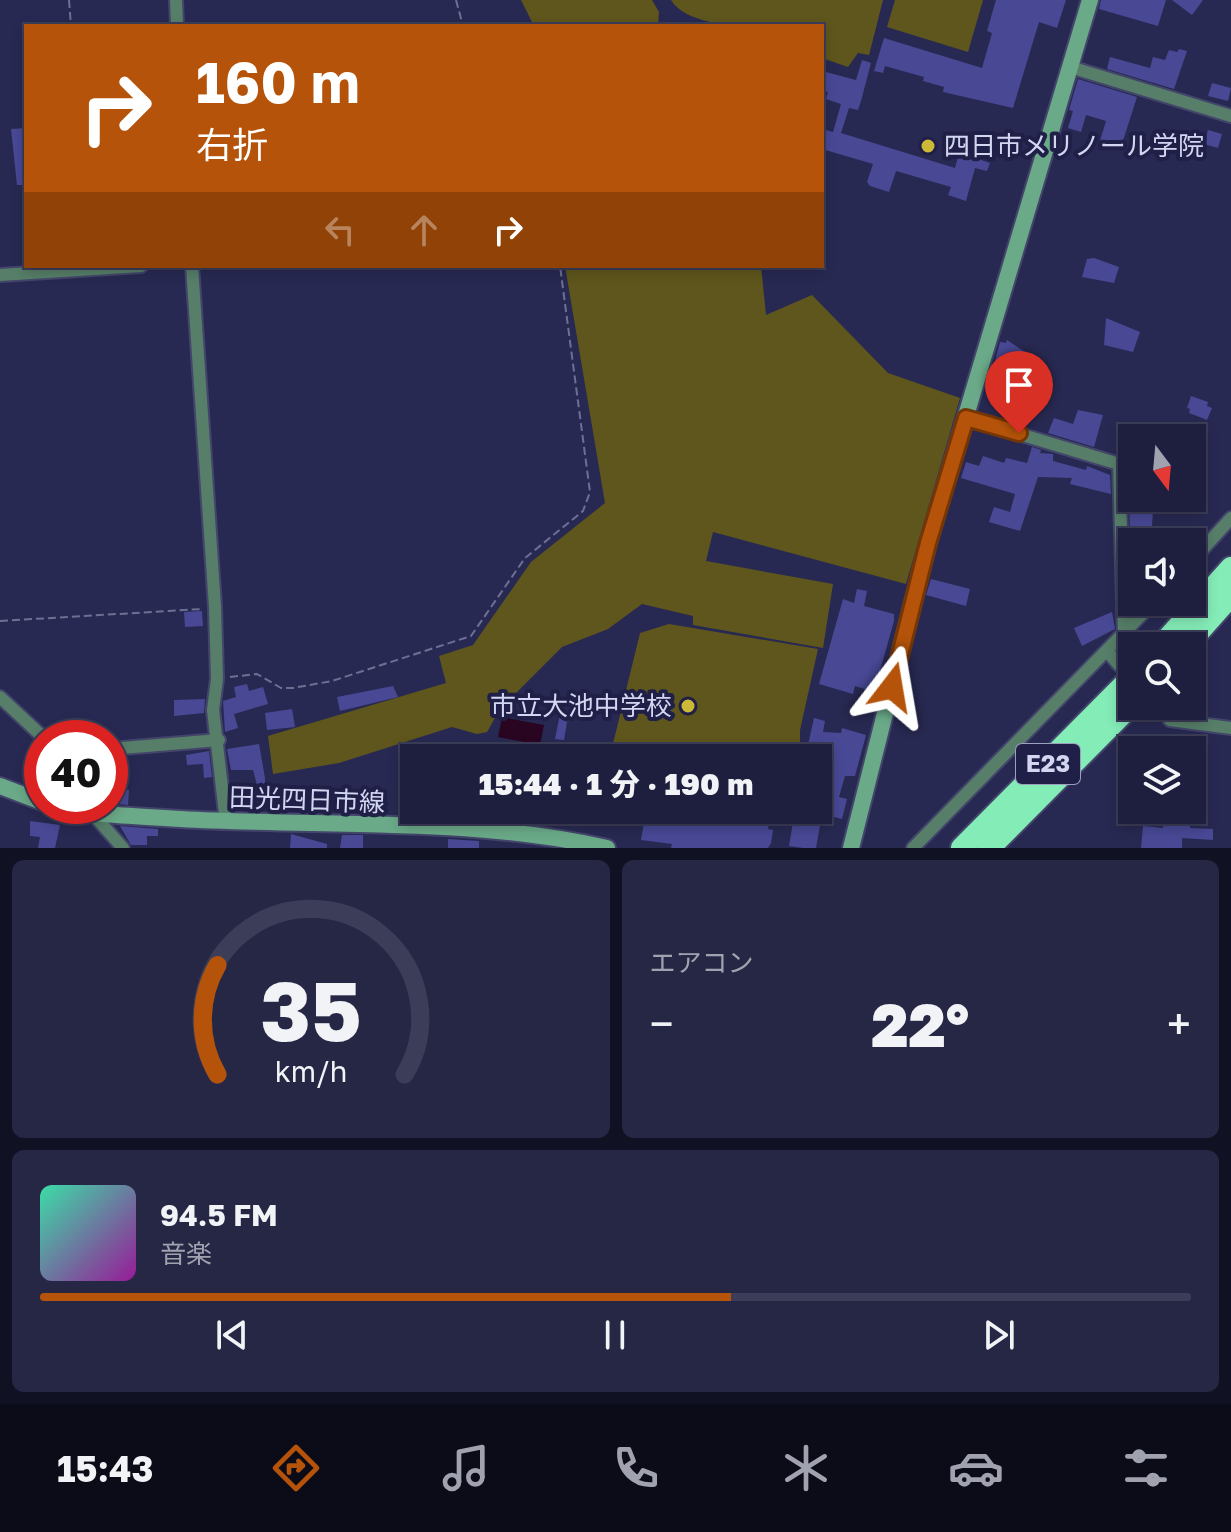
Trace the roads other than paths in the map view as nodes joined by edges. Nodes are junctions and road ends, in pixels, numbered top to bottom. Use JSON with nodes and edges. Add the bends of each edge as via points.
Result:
{"nodes":[{"id":1,"x":176,"y":0,"type":"edge"},
{"id":2,"x":1090,"y":0,"type":"edge"},
{"id":3,"x":177,"y":24,"type":"edge"},
{"id":4,"x":1070,"y":67,"type":"junction"},
{"id":5,"x":1231,"y":116,"type":"edge"},
{"id":6,"x":110,"y":268,"type":"edge"},
{"id":7,"x":192,"y":268,"type":"edge"},
{"id":8,"x":0,"y":275,"type":"edge"},
{"id":9,"x":966,"y":418,"type":"junction"},
{"id":10,"x":1231,"y":518,"type":"edge"},
{"id":11,"x":1206,"y":546,"type":"edge"},
{"id":12,"x":1231,"y":568,"type":"edge"},
{"id":13,"x":1231,"y":595,"type":"edge"},
{"id":14,"x":1141,"y":616,"type":"edge"},
{"id":15,"x":1124,"y":632,"type":"edge"},
{"id":16,"x":1126,"y":632,"type":"edge"},
{"id":17,"x":1174,"y":632,"type":"edge"},
{"id":18,"x":1198,"y":632,"type":"edge"},
{"id":19,"x":1118,"y":641,"type":"edge"},
{"id":20,"x":1108,"y":652,"type":"junction"},
{"id":21,"x":1118,"y":663,"type":"edge"},
{"id":22,"x":1118,"y":680,"type":"edge"},
{"id":23,"x":0,"y":697,"type":"edge"},
{"id":24,"x":1118,"y":718,"type":"edge"},
{"id":25,"x":25,"y":720,"type":"edge"},
{"id":26,"x":1170,"y":720,"type":"edge"},
{"id":27,"x":1231,"y":728,"type":"edge"},
{"id":28,"x":219,"y":740,"type":"junction"},
{"id":29,"x":128,"y":748,"type":"edge"},
{"id":30,"x":0,"y":786,"type":"edge"},
{"id":31,"x":24,"y":795,"type":"edge"},
{"id":32,"x":128,"y":815,"type":"edge"},
{"id":33,"x":226,"y":822,"type":"junction"},
{"id":34,"x":102,"y":824,"type":"edge"},
{"id":35,"x":580,"y":845,"type":"edge"},
{"id":36,"x":123,"y":848,"type":"edge"},
{"id":37,"x":607,"y":848,"type":"edge"},
{"id":38,"x":851,"y":848,"type":"edge"},
{"id":39,"x":913,"y":848,"type":"edge"},
{"id":40,"x":962,"y":848,"type":"edge"},
{"id":41,"x":989,"y":848,"type":"edge"}],
"edges":[{"from":1,"to":3,"type":"street"},
{"from":2,"to":4,"type":"street"},
{"from":4,"to":5,"type":"street"},
{"from":4,"to":9,"type":"street"},
{"from":6,"to":8,"type":"street"},
{"from":7,"to":28,"type":"street","via":[[215,607],[213,710]]},
{"from":9,"to":15,"type":"street","via":[[1119,464]]},
{"from":9,"to":38,"type":"street","via":[[928,543]]},
{"from":10,"to":11,"type":"street"},
{"from":12,"to":17,"type":"highway"},
{"from":13,"to":18,"type":"highway"},
{"from":14,"to":16,"type":"street"},
{"from":19,"to":20,"type":"street"},
{"from":20,"to":21,"type":"street"},
{"from":20,"to":39,"type":"street"},
{"from":22,"to":40,"type":"highway","number":"E23"},
{"from":23,"to":25,"type":"street"},
{"from":24,"to":41,"type":"highway","number":"E23"},
{"from":26,"to":27,"type":"street"},
{"from":28,"to":29,"type":"street"},
{"from":28,"to":33,"type":"street"},
{"from":30,"to":31,"type":"street"},
{"from":32,"to":33,"type":"street","name":"田光四日市線"},
{"from":33,"to":35,"type":"street","name":"田光四日市線","via":[[477,831]]},
{"from":34,"to":36,"type":"street"},
{"from":35,"to":37,"type":"street","name":"田光四日市線"}]}
